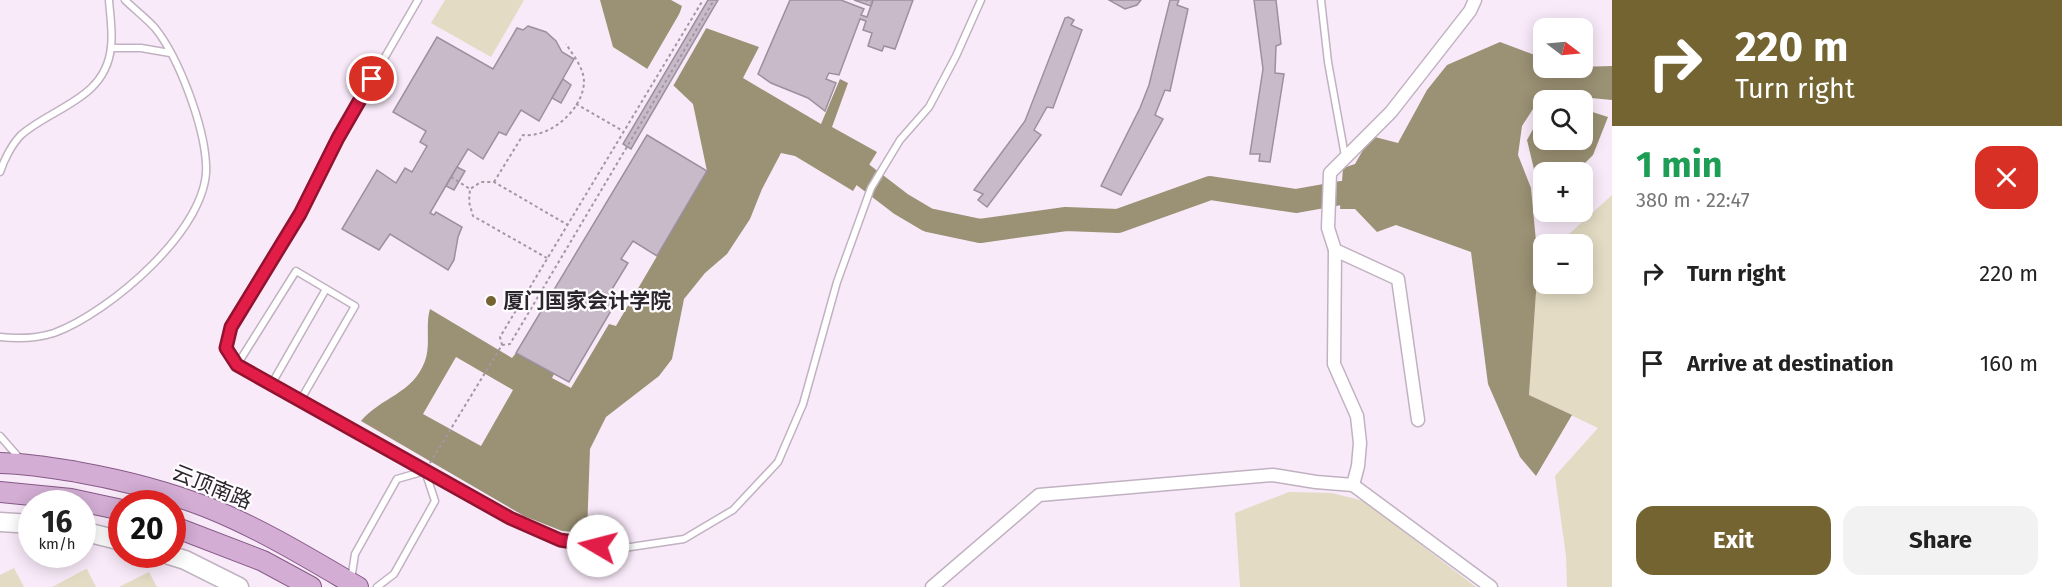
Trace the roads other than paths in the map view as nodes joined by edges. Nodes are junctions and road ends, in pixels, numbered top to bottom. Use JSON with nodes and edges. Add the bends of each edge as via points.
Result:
{"nodes":[{"id":1,"x":109,"y":0,"type":"edge"},
{"id":2,"x":124,"y":0,"type":"edge"},
{"id":3,"x":418,"y":0,"type":"edge"},
{"id":4,"x":981,"y":0,"type":"edge"},
{"id":5,"x":1320,"y":0,"type":"edge"},
{"id":6,"x":1475,"y":0,"type":"edge"},
{"id":7,"x":111,"y":48,"type":"junction"},
{"id":8,"x":170,"y":53,"type":"junction"},
{"id":9,"x":1346,"y":158,"type":"junction"},
{"id":10,"x":0,"y":172,"type":"edge"},
{"id":11,"x":1335,"y":250,"type":"junction"},
{"id":12,"x":326,"y":289,"type":"junction"},
{"id":13,"x":0,"y":337,"type":"edge"},
{"id":14,"x":237,"y":365,"type":"junction"},
{"id":15,"x":271,"y":385,"type":"junction"},
{"id":16,"x":300,"y":401,"type":"junction"},
{"id":17,"x":1418,"y":420,"type":"dead end"},
{"id":18,"x":0,"y":436,"type":"edge"},
{"id":19,"x":0,"y":463,"type":"edge"},
{"id":20,"x":23,"y":463,"type":"junction"},
{"id":21,"x":425,"y":471,"type":"junction"},
{"id":22,"x":1353,"y":485,"type":"junction"},
{"id":23,"x":0,"y":492,"type":"edge"},
{"id":24,"x":108,"y":507,"type":"edge"},
{"id":25,"x":0,"y":522,"type":"edge"},
{"id":26,"x":18,"y":523,"type":"edge"},
{"id":27,"x":186,"y":531,"type":"edge"},
{"id":28,"x":186,"y":560,"type":"edge"},
{"id":29,"x":352,"y":585,"type":"edge"},
{"id":30,"x":239,"y":587,"type":"edge"},
{"id":31,"x":311,"y":587,"type":"edge"},
{"id":32,"x":377,"y":587,"type":"edge"},
{"id":33,"x":932,"y":587,"type":"edge"},
{"id":34,"x":1491,"y":587,"type":"edge"}],
"edges":[{"from":1,"to":7,"type":"lane"},
{"from":2,"to":8,"type":"lane","via":[[155,29]]},
{"from":3,"to":14,"type":"lane","via":[[338,138],[300,214],[231,327],[226,348]]},
{"from":4,"to":21,"type":"lane","via":[[929,107],[900,140],[871,188],[837,282],[798,414],[778,462],[733,510],[684,539],[617,549],[560,540],[510,518]]},
{"from":5,"to":9,"type":"lane"},
{"from":6,"to":9,"type":"street","via":[[1391,112]]},
{"from":7,"to":8,"type":"lane"},
{"from":7,"to":10,"type":"lane","via":[[103,72],[83,97],[20,136]]},
{"from":8,"to":13,"type":"lane","via":[[198,120],[207,165],[203,192],[191,218],[152,265],[115,299],[80,321],[52,333]]},
{"from":9,"to":11,"type":"street","via":[[1330,173],[1329,228]]},
{"from":11,"to":17,"type":"street","via":[[1398,279]]},
{"from":11,"to":22,"type":"street","via":[[1334,364],[1357,416],[1360,443]]},
{"from":12,"to":14,"type":"lane","via":[[296,271]]},
{"from":12,"to":15,"type":"lane"},
{"from":12,"to":16,"type":"lane","via":[[355,306]]},
{"from":14,"to":15,"type":"lane"},
{"from":15,"to":16,"type":"lane"},
{"from":16,"to":21,"type":"lane"},
{"from":18,"to":20,"type":"lane"},
{"from":19,"to":20,"type":"main road","name":"云顶南路"},
{"from":20,"to":29,"type":"main road","name":"云顶南路","via":[[150,488],[210,508],[291,548]]},
{"from":21,"to":29,"type":"lane","via":[[397,479],[355,554]]},
{"from":21,"to":32,"type":"lane","via":[[435,501],[394,574]]},
{"from":22,"to":33,"type":"street","via":[[1273,475],[1039,495]]},
{"from":22,"to":34,"type":"street"},
{"from":23,"to":24,"type":"main road"},
{"from":25,"to":26,"type":"street"},
{"from":27,"to":31,"type":"main road","via":[[262,561]]},
{"from":28,"to":30,"type":"street"}]}
